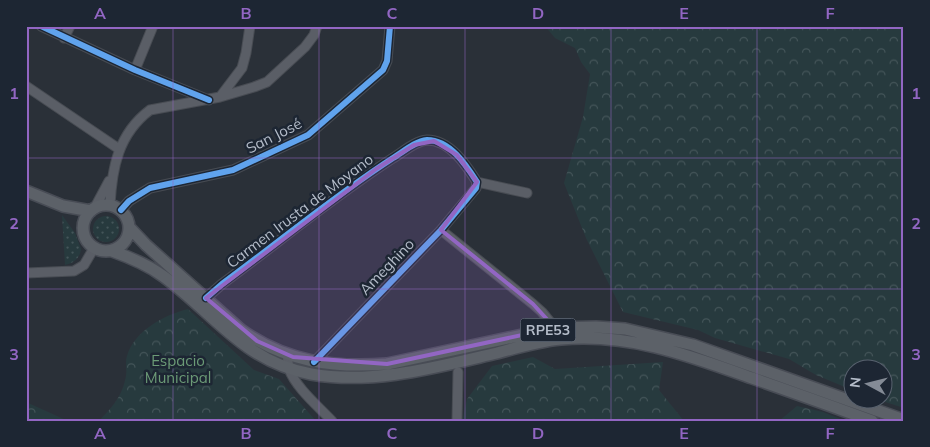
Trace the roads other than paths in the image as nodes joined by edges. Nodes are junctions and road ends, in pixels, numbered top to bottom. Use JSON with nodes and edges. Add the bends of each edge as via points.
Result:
{"nodes":[{"id":1,"x":41,"y":26,"type":"edge"},
{"id":2,"x":70,"y":26,"type":"edge"},
{"id":3,"x":153,"y":26,"type":"edge"},
{"id":4,"x":250,"y":26,"type":"edge"},
{"id":5,"x":317,"y":26,"type":"edge"},
{"id":6,"x":390,"y":26,"type":"edge"},
{"id":7,"x":64,"y":38,"type":"junction"},
{"id":8,"x":135,"y":70,"type":"junction"},
{"id":9,"x":26,"y":86,"type":"edge"},
{"id":10,"x":220,"y":97,"type":"junction"},
{"id":11,"x":209,"y":100,"type":"junction"},
{"id":12,"x":119,"y":149,"type":"junction"},
{"id":13,"x":112,"y":176,"type":"junction"},
{"id":14,"x":477,"y":185,"type":"junction"},
{"id":15,"x":26,"y":191,"type":"edge"},
{"id":16,"x":527,"y":193,"type":"dead end"},
{"id":17,"x":64,"y":206,"type":"junction"},
{"id":18,"x":115,"y":208,"type":"junction"},
{"id":19,"x":92,"y":210,"type":"junction"},
{"id":20,"x":130,"y":227,"type":"junction"},
{"id":21,"x":84,"y":230,"type":"junction"},
{"id":22,"x":440,"y":230,"type":"junction"},
{"id":23,"x":94,"y":248,"type":"junction"},
{"id":24,"x":112,"y":251,"type":"junction"},
{"id":25,"x":26,"y":273,"type":"edge"},
{"id":26,"x":201,"y":298,"type":"junction"},
{"id":27,"x":555,"y":328,"type":"junction"},
{"id":28,"x":287,"y":354,"type":"junction"},
{"id":29,"x":314,"y":362,"type":"junction"},
{"id":30,"x":289,"y":369,"type":"junction"},
{"id":31,"x":458,"y":372,"type":"dead end"},
{"id":32,"x":904,"y":420,"type":"edge"},
{"id":33,"x":332,"y":421,"type":"edge"},
{"id":34,"x":456,"y":421,"type":"edge"},
{"id":35,"x":872,"y":421,"type":"edge"}],
"edges":[{"from":1,"to":7,"type":"street"},
{"from":2,"to":7,"type":"street"},
{"from":3,"to":8,"type":"street"},
{"from":4,"to":10,"type":"street","via":[[242,68]]},
{"from":5,"to":10,"type":"street","via":[[305,47],[267,82]]},
{"from":6,"to":18,"type":"street","name":"San José","via":[[387,61],[383,70],[308,135],[233,170],[150,188]]},
{"from":7,"to":8,"type":"street"},
{"from":8,"to":11,"type":"street"},
{"from":9,"to":12,"type":"street"},
{"from":10,"to":11,"type":"street"},
{"from":11,"to":12,"type":"street","via":[[150,110],[138,121]]},
{"from":12,"to":13,"type":"street"},
{"from":13,"to":18,"type":"street"},
{"from":13,"to":19,"type":"street"},
{"from":14,"to":16,"type":"street"},
{"from":14,"to":22,"type":"street","name":"Ameghino"},
{"from":14,"to":26,"type":"street","name":"Carmen Irusta de Moyano","via":[[457,155],[434,141],[425,140],[376,169]]},
{"from":15,"to":17,"type":"main road"},
{"from":17,"to":19,"type":"main road"},
{"from":17,"to":21,"type":"main road"},
{"from":18,"to":19,"type":"main road","via":[[99,206]]},
{"from":18,"to":20,"type":"main road","number":"RPE53","via":[[128,220]]},
{"from":19,"to":21,"type":"main road","via":[[84,223]]},
{"from":20,"to":24,"type":"main road","via":[[123,244]]},
{"from":20,"to":26,"type":"main road","number":"RPE53"},
{"from":21,"to":23,"type":"main road"},
{"from":22,"to":27,"type":"street","via":[[533,304]]},
{"from":22,"to":29,"type":"street","name":"Ameghino"},
{"from":23,"to":24,"type":"main road","number":"RPE53"},
{"from":23,"to":25,"type":"street","via":[[84,265],[74,271]]},
{"from":24,"to":26,"type":"main road","number":"RPE53"},
{"from":26,"to":28,"type":"main road","number":"RPE53","via":[[257,341]]},
{"from":26,"to":30,"type":"main road","number":"RPE53","via":[[241,344]]},
{"from":27,"to":29,"type":"main road","number":"RPE53","via":[[387,364]]},
{"from":27,"to":32,"type":"main road","number":"RPE53","via":[[625,329],[668,338]]},
{"from":28,"to":29,"type":"main road","number":"RPE53"},
{"from":28,"to":30,"type":"street"},
{"from":30,"to":33,"type":"street"},
{"from":30,"to":35,"type":"main road","number":"RPE53","via":[[367,378],[540,342],[583,338],[620,340],[690,356]]},
{"from":31,"to":34,"type":"street"}]}
